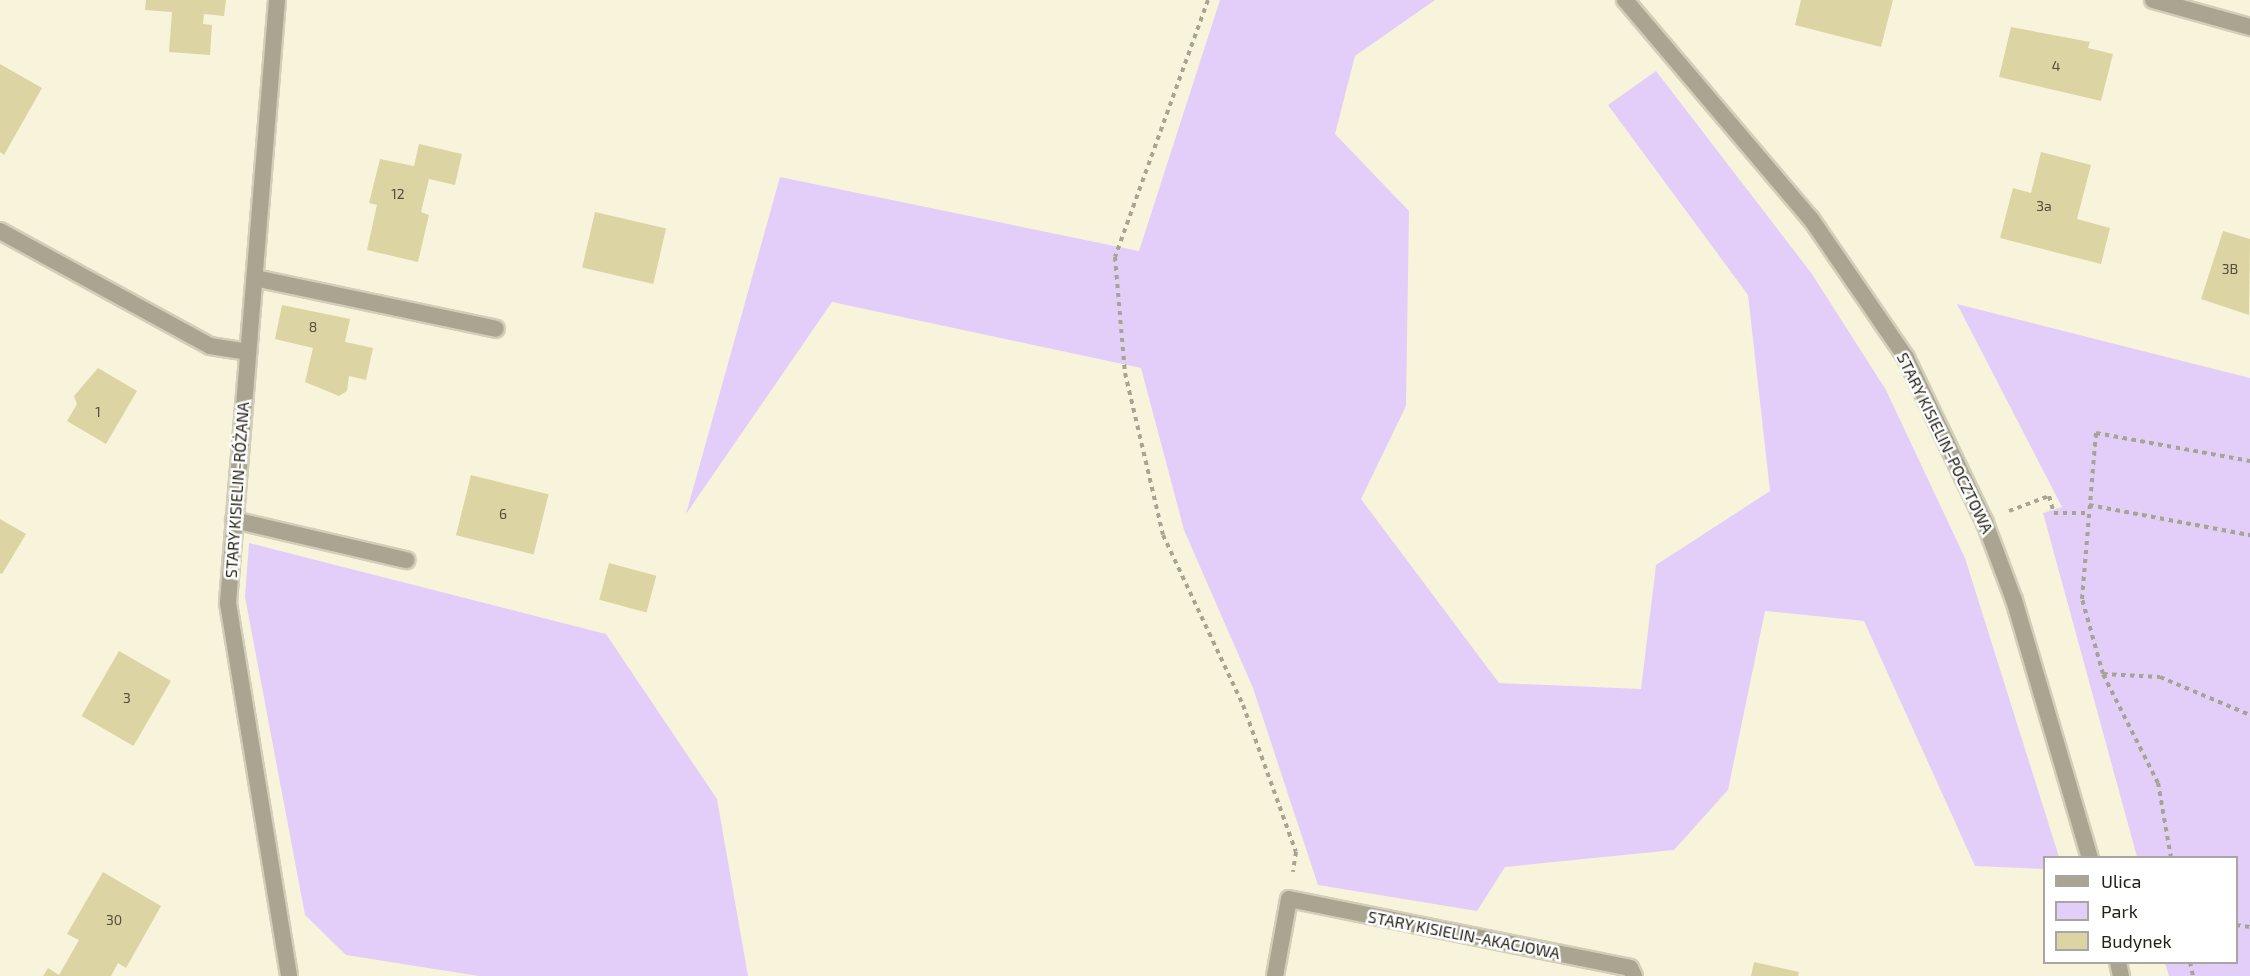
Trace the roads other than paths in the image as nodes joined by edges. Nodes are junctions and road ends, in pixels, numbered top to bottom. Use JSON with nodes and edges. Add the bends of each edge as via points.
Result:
{"nodes":[{"id":1,"x":277,"y":0,"type":"edge"},
{"id":2,"x":1625,"y":0,"type":"edge"},
{"id":3,"x":2153,"y":0,"type":"edge"},
{"id":4,"x":2250,"y":27,"type":"edge"},
{"id":5,"x":0,"y":231,"type":"edge"},
{"id":6,"x":255,"y":278,"type":"junction"},
{"id":7,"x":496,"y":329,"type":"dead end"},
{"id":8,"x":248,"y":352,"type":"junction"},
{"id":9,"x":234,"y":520,"type":"junction"},
{"id":10,"x":406,"y":560,"type":"dead end"},
{"id":11,"x":2089,"y":856,"type":"edge"},
{"id":12,"x":289,"y":976,"type":"edge"},
{"id":13,"x":1275,"y":976,"type":"edge"},
{"id":14,"x":1634,"y":976,"type":"edge"}],
"edges":[{"from":1,"to":6,"type":"street","name":"STARY KISIELIN-RÓŻANA"},
{"from":2,"to":11,"type":"street","name":"STARY KISIELIN-POCZTOWA","via":[[1811,219],[1906,358],[1985,523],[2014,600]]},
{"from":3,"to":4,"type":"street"},
{"from":5,"to":8,"type":"street","via":[[210,346]]},
{"from":6,"to":7,"type":"street"},
{"from":6,"to":8,"type":"street","name":"STARY KISIELIN-RÓŻANA"},
{"from":8,"to":9,"type":"street","name":"STARY KISIELIN-RÓŻANA"},
{"from":9,"to":10,"type":"street"},
{"from":9,"to":12,"type":"street","name":"STARY KISIELIN-RÓŻANA","via":[[231,634]]},
{"from":13,"to":14,"type":"street","name":"STARY KISIELIN-AKACJOWA","via":[[1289,899],[1630,968]]}]}
